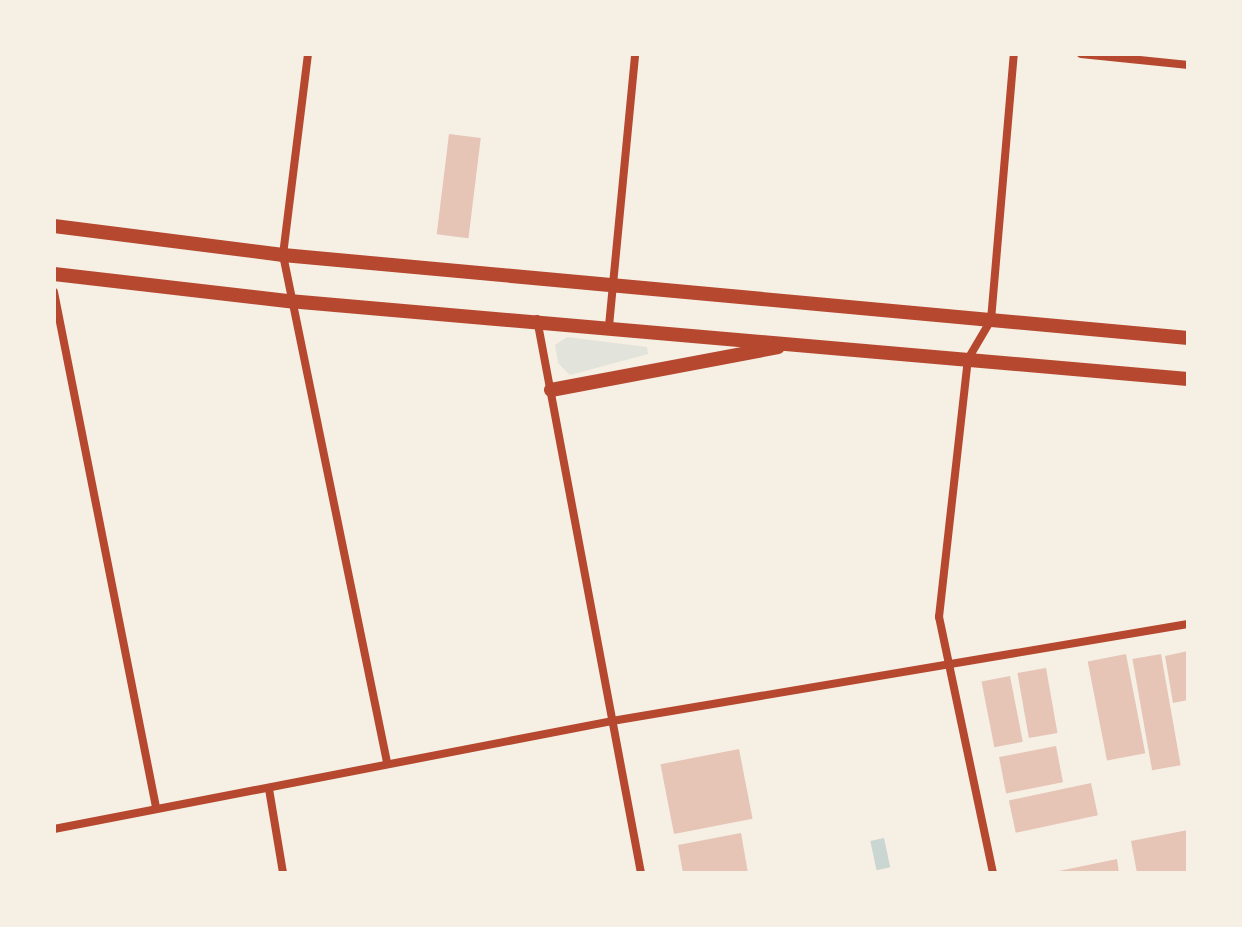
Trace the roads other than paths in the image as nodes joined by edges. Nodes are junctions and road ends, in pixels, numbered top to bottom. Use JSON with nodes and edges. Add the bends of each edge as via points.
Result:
{"nodes":[{"id":1,"x":308,"y":54,"type":"edge"},
{"id":2,"x":635,"y":54,"type":"edge"},
{"id":3,"x":1014,"y":54,"type":"edge"},
{"id":4,"x":1081,"y":54,"type":"edge"},
{"id":5,"x":1188,"y":65,"type":"edge"},
{"id":6,"x":54,"y":226,"type":"edge"},
{"id":7,"x":283,"y":255,"type":"junction"},
{"id":8,"x":54,"y":274,"type":"edge"},
{"id":9,"x":615,"y":284,"type":"junction"},
{"id":10,"x":54,"y":292,"type":"edge"},
{"id":11,"x":289,"y":301,"type":"junction"},
{"id":12,"x":537,"y":319,"type":"junction"},
{"id":13,"x":991,"y":320,"type":"junction"},
{"id":14,"x":609,"y":326,"type":"junction"},
{"id":15,"x":1188,"y":338,"type":"edge"},
{"id":16,"x":795,"y":344,"type":"junction"},
{"id":17,"x":968,"y":359,"type":"junction"},
{"id":18,"x":1188,"y":379,"type":"edge"},
{"id":19,"x":551,"y":390,"type":"junction"},
{"id":20,"x":1188,"y":624,"type":"edge"},
{"id":21,"x":949,"y":666,"type":"junction"},
{"id":22,"x":612,"y":721,"type":"junction"},
{"id":23,"x":387,"y":762,"type":"junction"},
{"id":24,"x":269,"y":789,"type":"junction"},
{"id":25,"x":156,"y":807,"type":"junction"},
{"id":26,"x":54,"y":829,"type":"edge"},
{"id":27,"x":283,"y":873,"type":"edge"},
{"id":28,"x":641,"y":873,"type":"edge"},
{"id":29,"x":993,"y":873,"type":"edge"}],
"edges":[{"from":1,"to":7,"type":"street"},
{"from":2,"to":9,"type":"street"},
{"from":3,"to":13,"type":"street"},
{"from":4,"to":5,"type":"street"},
{"from":6,"to":7,"type":"street"},
{"from":7,"to":9,"type":"street"},
{"from":7,"to":11,"type":"street"},
{"from":8,"to":11,"type":"street"},
{"from":9,"to":13,"type":"street"},
{"from":9,"to":14,"type":"street"},
{"from":10,"to":25,"type":"street"},
{"from":11,"to":12,"type":"street"},
{"from":11,"to":23,"type":"street"},
{"from":12,"to":14,"type":"street"},
{"from":12,"to":19,"type":"street"},
{"from":13,"to":15,"type":"street"},
{"from":13,"to":17,"type":"street"},
{"from":14,"to":16,"type":"street"},
{"from":16,"to":17,"type":"street"},
{"from":16,"to":19,"type":"street"},
{"from":17,"to":18,"type":"street"},
{"from":17,"to":21,"type":"street","via":[[939,617]]},
{"from":19,"to":22,"type":"street"},
{"from":20,"to":21,"type":"street"},
{"from":21,"to":22,"type":"street"},
{"from":21,"to":29,"type":"street"},
{"from":22,"to":23,"type":"street"},
{"from":22,"to":28,"type":"street"},
{"from":23,"to":24,"type":"street"},
{"from":24,"to":25,"type":"street"},
{"from":24,"to":27,"type":"street"},
{"from":25,"to":26,"type":"street"}]}
